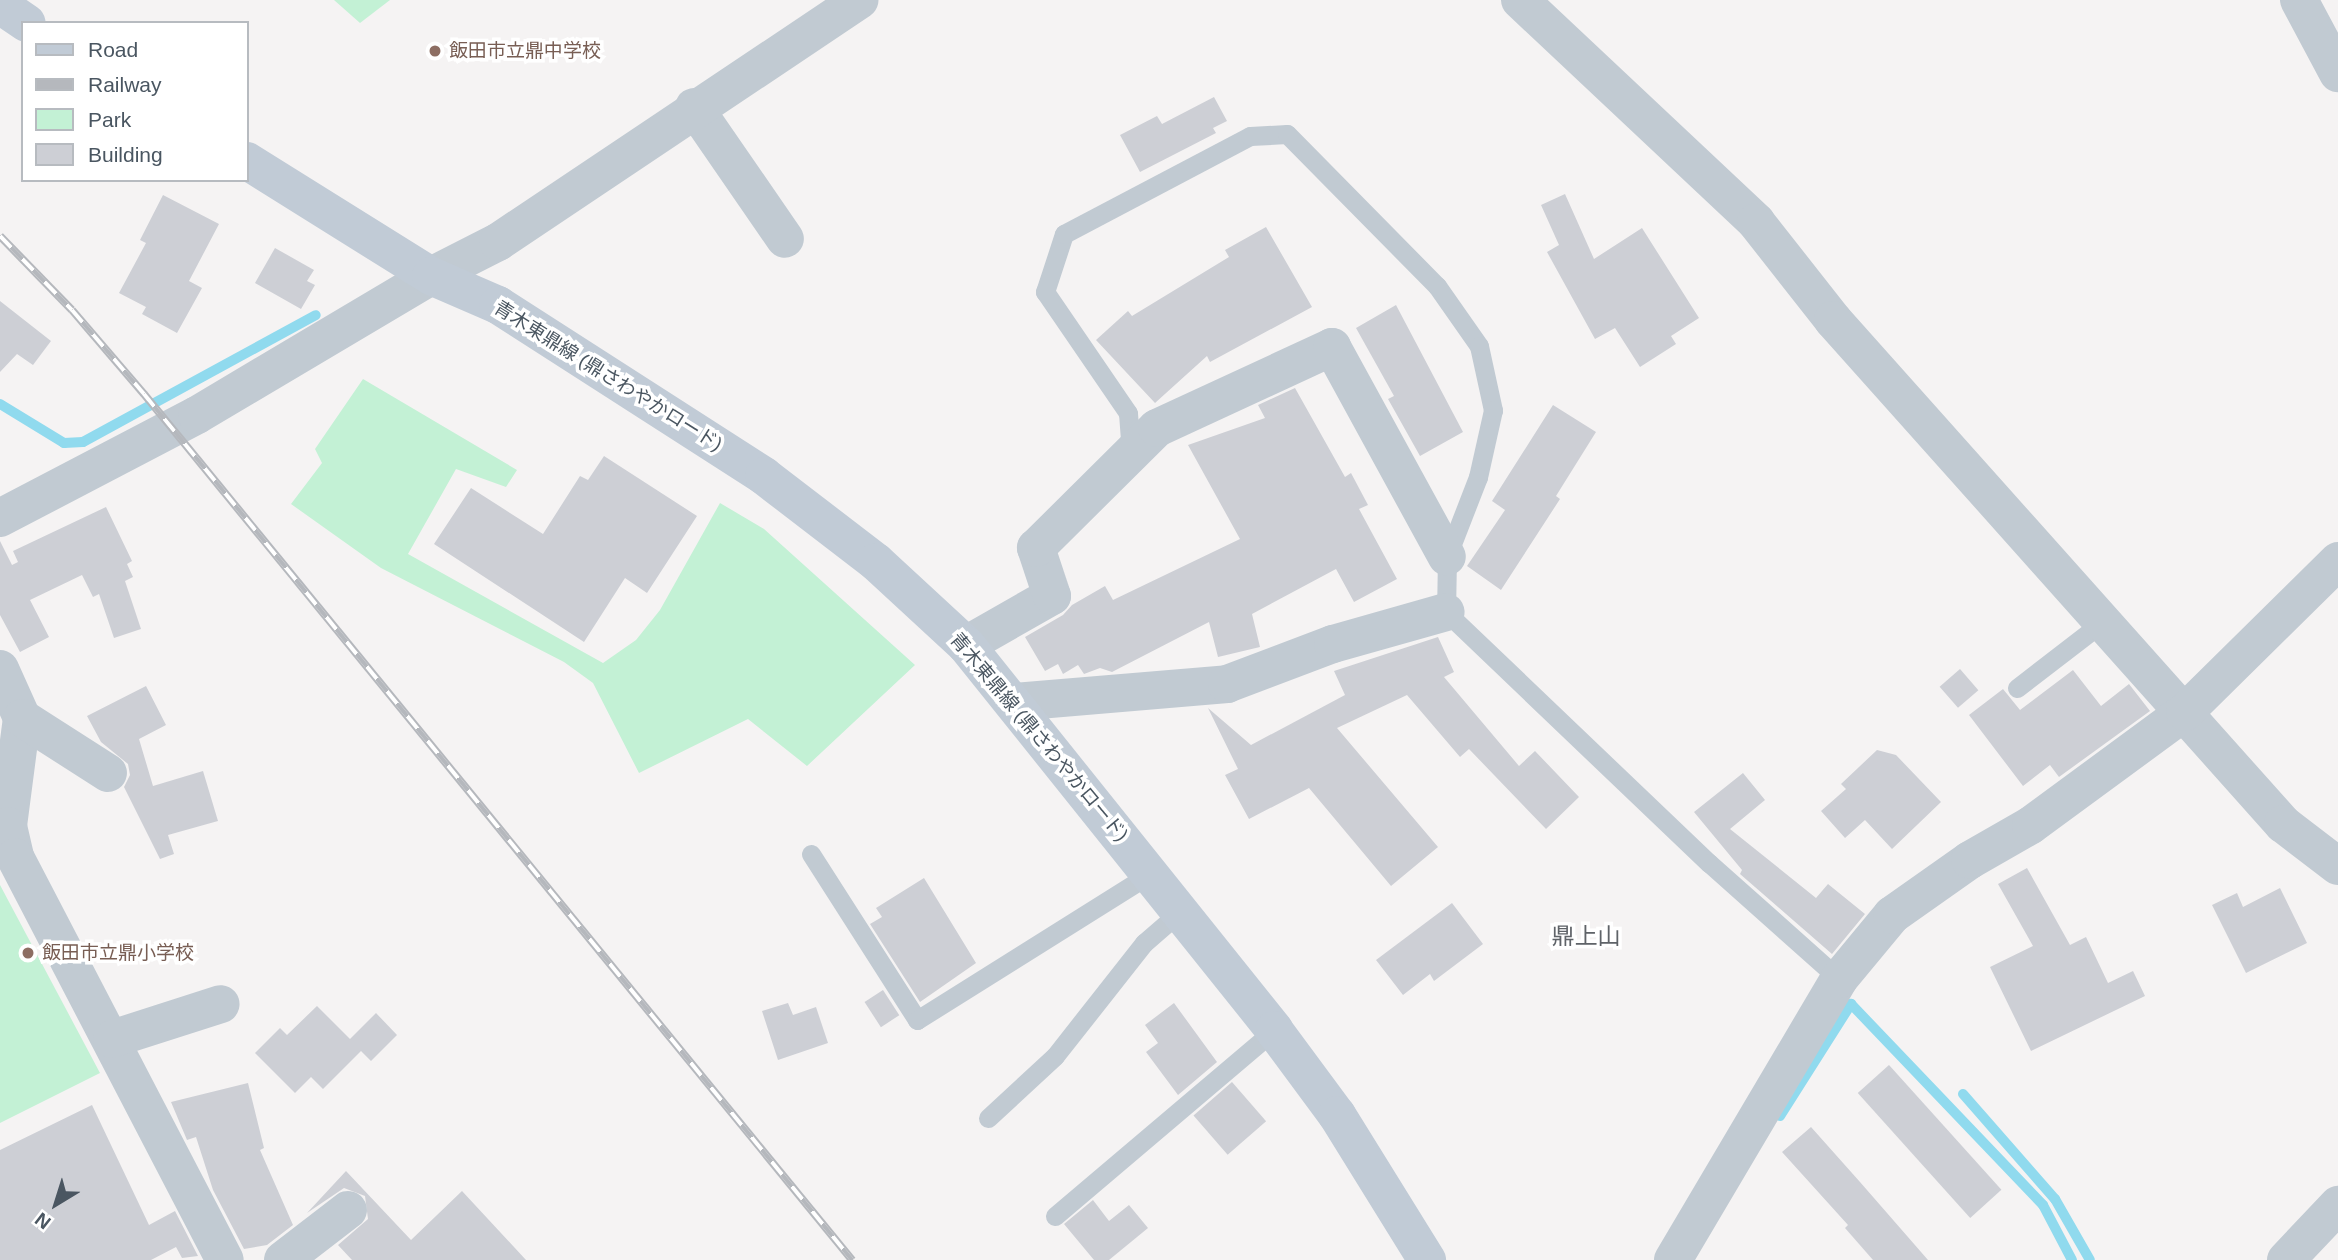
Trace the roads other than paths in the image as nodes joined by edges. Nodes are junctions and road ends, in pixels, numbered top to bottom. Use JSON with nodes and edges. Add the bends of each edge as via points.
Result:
{"nodes":[{"id":1,"x":860,"y":0,"type":"edge"},
{"id":2,"x":1520,"y":0,"type":"edge"},
{"id":3,"x":2299,"y":0,"type":"edge"},
{"id":4,"x":0,"y":5,"type":"edge"},
{"id":5,"x":24,"y":21,"type":"edge"},
{"id":6,"x":2338,"y":73,"type":"edge"},
{"id":7,"x":694,"y":107,"type":"junction"},
{"id":8,"x":248,"y":163,"type":"edge"},
{"id":9,"x":785,"y":239,"type":"dead end"},
{"id":10,"x":431,"y":276,"type":"junction"},
{"id":11,"x":1131,"y":454,"type":"junction"},
{"id":12,"x":0,"y":518,"type":"edge"},
{"id":13,"x":1447,"y":558,"type":"junction"},
{"id":14,"x":2338,"y":561,"type":"edge"},
{"id":15,"x":1446,"y":612,"type":"junction"},
{"id":16,"x":2104,"y":621,"type":"junction"},
{"id":17,"x":967,"y":645,"type":"junction"},
{"id":18,"x":0,"y":669,"type":"edge"},
{"id":19,"x":2017,"y":688,"type":"dead end"},
{"id":20,"x":1014,"y":702,"type":"junction"},
{"id":21,"x":2185,"y":712,"type":"junction"},
{"id":22,"x":22,"y":718,"type":"junction"},
{"id":23,"x":108,"y":773,"type":"dead end"},
{"id":24,"x":811,"y":855,"type":"dead end"},
{"id":25,"x":2338,"y":866,"type":"edge"},
{"id":26,"x":1151,"y":873,"type":"junction"},
{"id":27,"x":1181,"y":911,"type":"junction"},
{"id":28,"x":1839,"y":979,"type":"junction"},
{"id":29,"x":221,"y":1004,"type":"dead end"},
{"id":30,"x":1274,"y":1030,"type":"junction"},
{"id":31,"x":112,"y":1039,"type":"junction"},
{"id":32,"x":988,"y":1118,"type":"dead end"},
{"id":33,"x":2338,"y":1205,"type":"edge"},
{"id":34,"x":348,"y":1210,"type":"dead end"},
{"id":35,"x":1055,"y":1216,"type":"dead end"},
{"id":36,"x":225,"y":1260,"type":"edge"},
{"id":37,"x":283,"y":1260,"type":"edge"},
{"id":38,"x":1427,"y":1260,"type":"edge"},
{"id":39,"x":1674,"y":1260,"type":"edge"},
{"id":40,"x":2286,"y":1260,"type":"edge"}],
"edges":[{"from":1,"to":7,"type":"street"},
{"from":2,"to":16,"type":"street","via":[[1756,222],[1833,320]]},
{"from":3,"to":6,"type":"street"},
{"from":4,"to":5,"type":"main road"},
{"from":7,"to":9,"type":"street"},
{"from":7,"to":10,"type":"street","via":[[498,242]]},
{"from":8,"to":10,"type":"main road","name":"青木東鼎線 (鼎さわやかロード)"},
{"from":10,"to":12,"type":"street","via":[[197,415]]},
{"from":10,"to":17,"type":"main road","name":"青木東鼎線 (鼎さわやかロード)","via":[[498,304],[764,475],[876,562]]},
{"from":11,"to":13,"type":"street","via":[[1157,428],[1332,347]]},
{"from":11,"to":13,"type":"lane","via":[[1128,414],[1045,292],[1064,234],[1250,136],[1287,134],[1437,286],[1479,346],[1493,410],[1478,477]]},
{"from":11,"to":17,"type":"street","via":[[1036,548],[1052,596]]},
{"from":13,"to":15,"type":"lane"},
{"from":14,"to":21,"type":"street"},
{"from":15,"to":20,"type":"street","via":[[1333,644],[1227,684]]},
{"from":15,"to":28,"type":"lane","via":[[1709,863]]},
{"from":16,"to":19,"type":"lane"},
{"from":16,"to":21,"type":"street"},
{"from":17,"to":20,"type":"main road","name":"青木東鼎線 (鼎さわやかロード)"},
{"from":18,"to":22,"type":"street"},
{"from":20,"to":26,"type":"main road","name":"青木東鼎線 (鼎さわやかロード)"},
{"from":21,"to":25,"type":"street","via":[[2283,824]]},
{"from":21,"to":28,"type":"street","via":[[2031,825],[1970,860],[1892,915]]},
{"from":22,"to":23,"type":"street"},
{"from":22,"to":31,"type":"street","via":[[8,826],[15,856]]},
{"from":24,"to":26,"type":"lane","via":[[917,1020]]},
{"from":26,"to":27,"type":"main road","name":"青木東鼎線 (鼎さわやかロード)"},
{"from":27,"to":30,"type":"main road","name":"青木東鼎線 (鼎さわやかロード)"},
{"from":27,"to":32,"type":"lane","via":[[1144,943],[1055,1056]]},
{"from":28,"to":39,"type":"street"},
{"from":29,"to":31,"type":"street"},
{"from":30,"to":35,"type":"lane"},
{"from":30,"to":38,"type":"main road","name":"青木東鼎線 (鼎さわやかロード)","via":[[1337,1115]]},
{"from":31,"to":36,"type":"street"},
{"from":33,"to":40,"type":"street"},
{"from":34,"to":37,"type":"street"}]}
